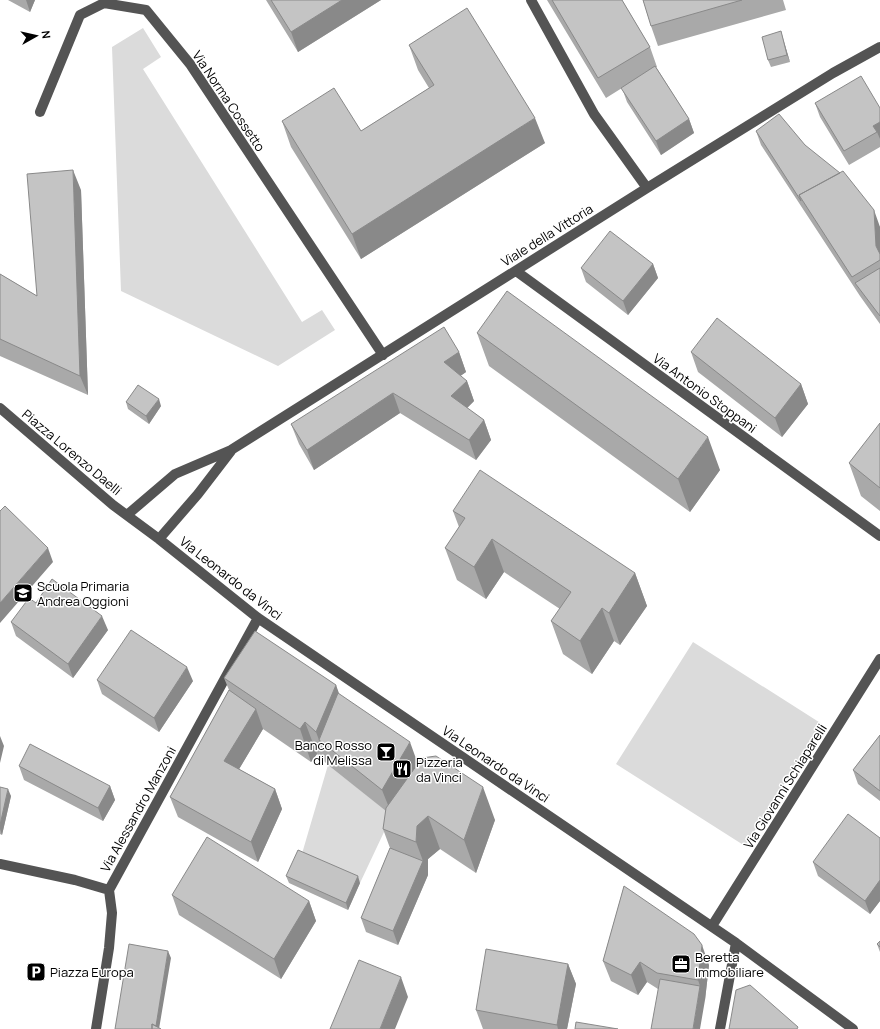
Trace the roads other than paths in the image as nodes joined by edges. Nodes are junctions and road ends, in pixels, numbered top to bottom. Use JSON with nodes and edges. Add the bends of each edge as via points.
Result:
{"nodes":[{"id":1,"x":531,"y":0,"type":"edge"},
{"id":2,"x":880,"y":47,"type":"edge"},
{"id":3,"x":40,"y":112,"type":"dead end"},
{"id":4,"x":647,"y":188,"type":"junction"},
{"id":5,"x":516,"y":271,"type":"junction"},
{"id":6,"x":383,"y":355,"type":"junction"},
{"id":7,"x":0,"y":408,"type":"edge"},
{"id":8,"x":231,"y":450,"type":"junction"},
{"id":9,"x":127,"y":515,"type":"junction"},
{"id":10,"x":880,"y":536,"type":"edge"},
{"id":11,"x":159,"y":539,"type":"junction"},
{"id":12,"x":258,"y":618,"type":"junction"},
{"id":13,"x":880,"y":659,"type":"edge"},
{"id":14,"x":0,"y":864,"type":"edge"},
{"id":15,"x":109,"y":890,"type":"junction"},
{"id":16,"x":712,"y":926,"type":"junction"},
{"id":17,"x":736,"y":943,"type":"junction"},
{"id":18,"x":96,"y":1029,"type":"edge"},
{"id":19,"x":720,"y":1029,"type":"edge"},
{"id":20,"x":853,"y":1029,"type":"edge"}],
"edges":[{"from":1,"to":4,"type":"street","via":[[594,114]]},
{"from":2,"to":4,"type":"street","name":"Viale della Vittoria","via":[[832,73]]},
{"from":3,"to":6,"type":"street","name":"Via Norma Cossetto","via":[[80,15],[104,3],[146,10],[190,64]]},
{"from":4,"to":5,"type":"street","name":"Viale della Vittoria"},
{"from":5,"to":6,"type":"street","name":"Viale della Vittoria"},
{"from":5,"to":10,"type":"street","name":"Via Antonio Stoppani"},
{"from":6,"to":8,"type":"street","name":"Viale della Vittoria"},
{"from":7,"to":9,"type":"street","name":"Piazza Lorenzo Daelli"},
{"from":8,"to":9,"type":"street","name":"Viale della Vittoria","via":[[175,474]]},
{"from":8,"to":11,"type":"street","name":"Viale della Vittoria","via":[[198,494]]},
{"from":9,"to":11,"type":"street","name":"Via Leonardo da Vinci"},
{"from":11,"to":12,"type":"street","name":"Via Leonardo da Vinci"},
{"from":12,"to":15,"type":"street","name":"Via Alessandro Manzoni"},
{"from":12,"to":16,"type":"street","name":"Via Leonardo da Vinci"},
{"from":13,"to":16,"type":"street","name":"Via Giovanni Schiaparelli"},
{"from":14,"to":15,"type":"street"},
{"from":15,"to":18,"type":"street","name":"Via Alessandro Manzoni","via":[[112,913],[109,948]]},
{"from":16,"to":17,"type":"street","name":"Via Leonardo da Vinci"},
{"from":17,"to":19,"type":"street"},
{"from":17,"to":20,"type":"street","name":"Via Leonardo da Vinci"}]}
